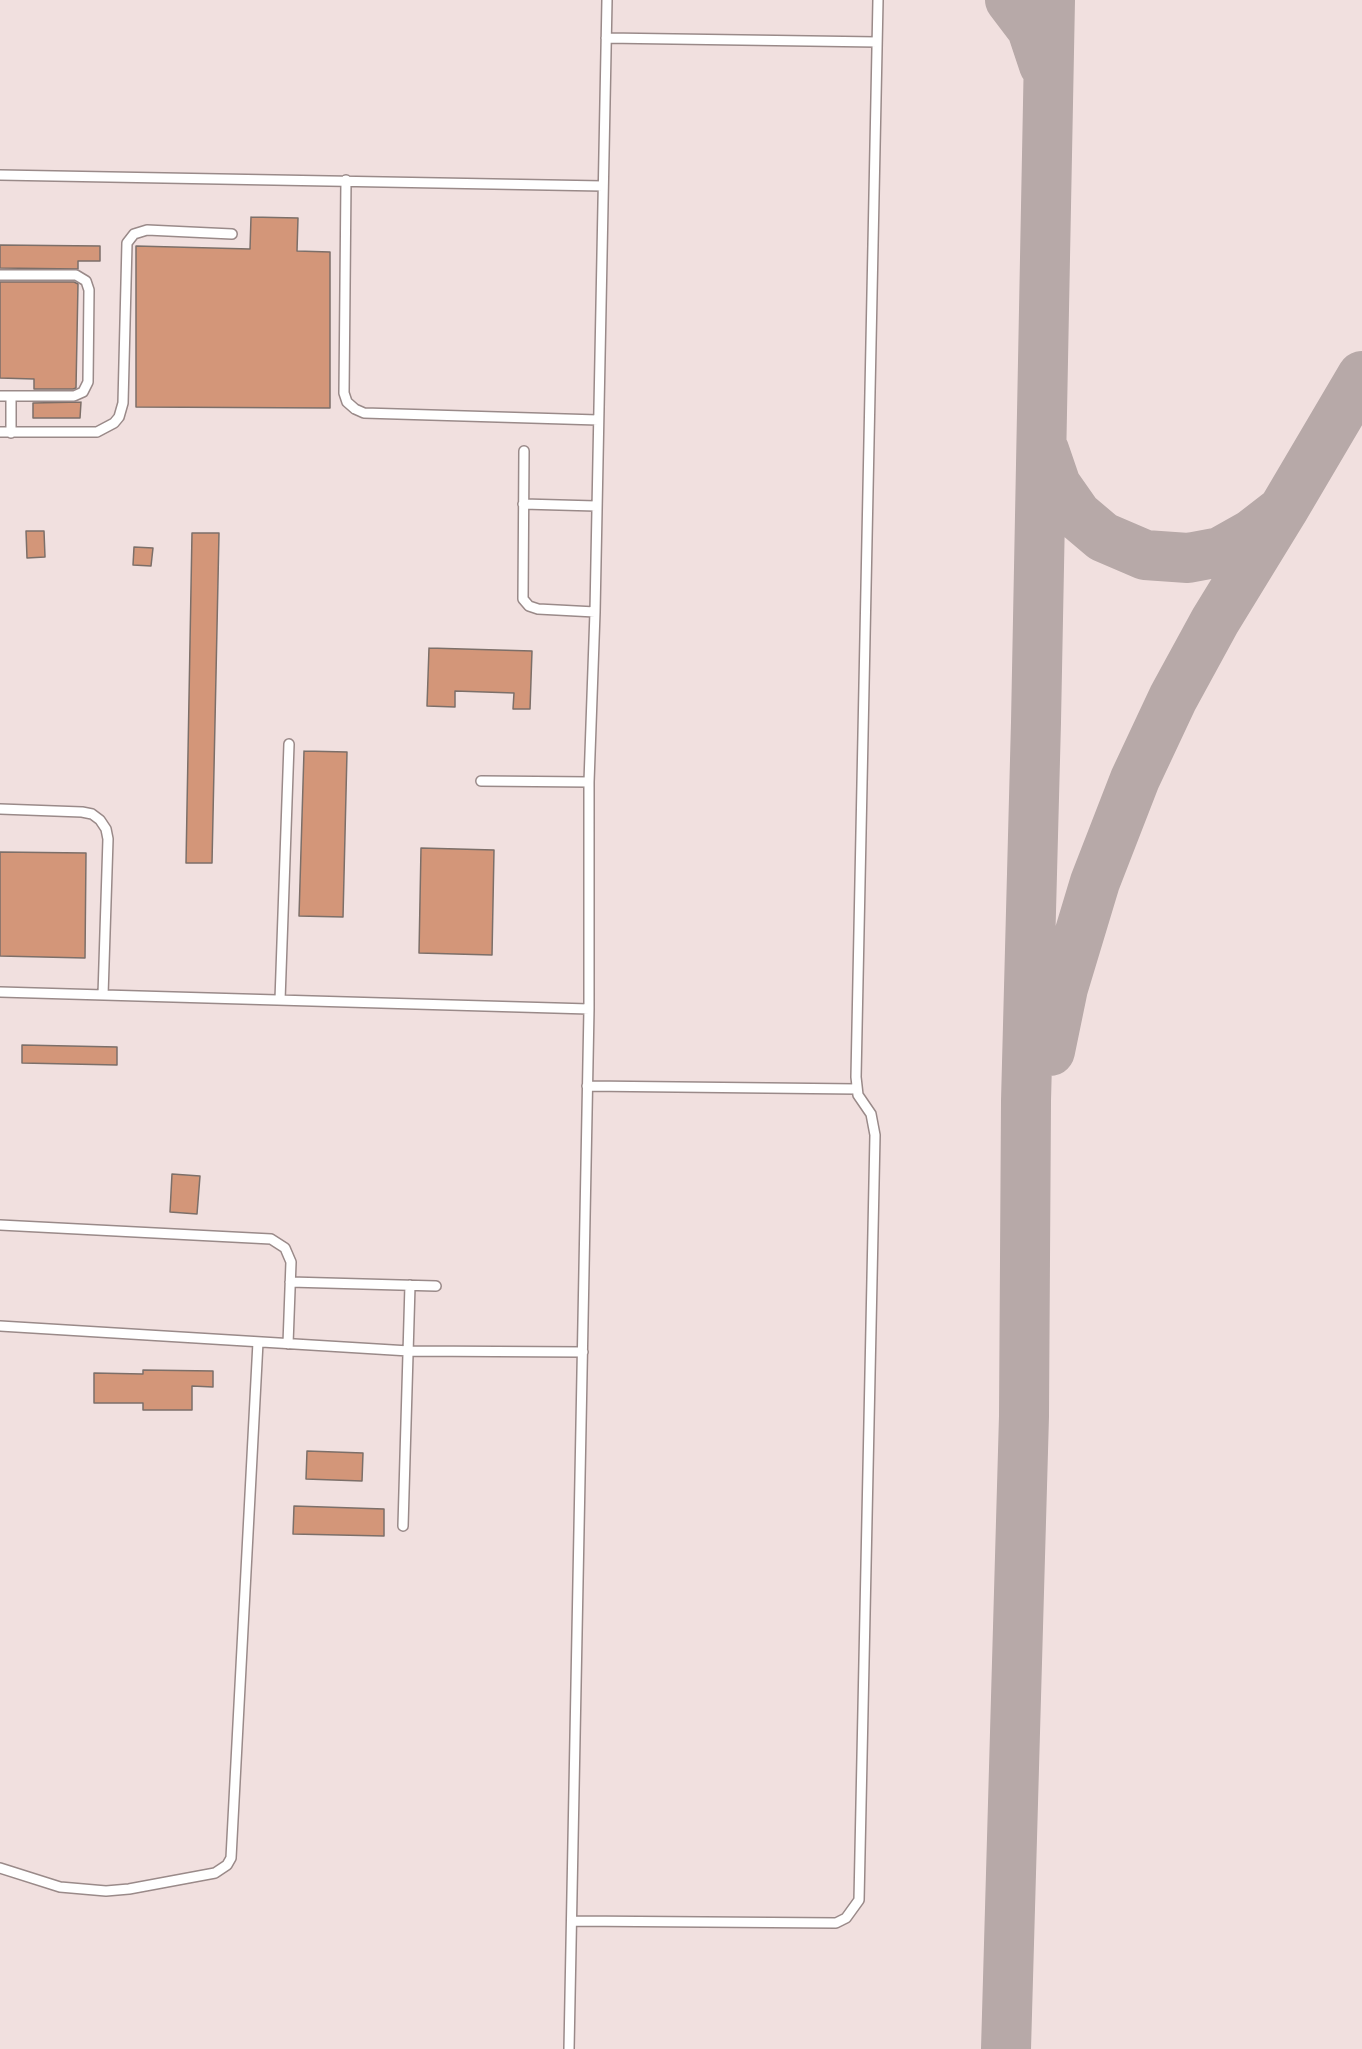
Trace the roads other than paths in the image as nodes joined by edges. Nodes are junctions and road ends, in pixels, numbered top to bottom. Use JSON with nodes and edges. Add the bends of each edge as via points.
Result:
{"nodes":[{"id":1,"x":607,"y":0,"type":"edge"},
{"id":2,"x":878,"y":0,"type":"edge"},
{"id":3,"x":606,"y":38,"type":"junction"},
{"id":4,"x":877,"y":42,"type":"junction"},
{"id":5,"x":0,"y":175,"type":"edge"},
{"id":6,"x":346,"y":180,"type":"junction"},
{"id":7,"x":603,"y":186,"type":"junction"},
{"id":8,"x":232,"y":234,"type":"dead end"},
{"id":9,"x":0,"y":274,"type":"edge"},
{"id":10,"x":0,"y":396,"type":"edge"},
{"id":11,"x":11,"y":396,"type":"junction"},
{"id":12,"x":598,"y":420,"type":"junction"},
{"id":13,"x":0,"y":432,"type":"edge"},
{"id":14,"x":11,"y":433,"type":"junction"},
{"id":15,"x":525,"y":451,"type":"dead end"},
{"id":16,"x":523,"y":504,"type":"junction"},
{"id":17,"x":596,"y":506,"type":"junction"},
{"id":18,"x":595,"y":612,"type":"junction"},
{"id":19,"x":289,"y":744,"type":"dead end"},
{"id":20,"x":481,"y":781,"type":"dead end"},
{"id":21,"x":589,"y":782,"type":"junction"},
{"id":22,"x":0,"y":809,"type":"edge"},
{"id":23,"x":0,"y":992,"type":"edge"},
{"id":24,"x":103,"y":995,"type":"junction"},
{"id":25,"x":280,"y":1000,"type":"junction"},
{"id":26,"x":589,"y":1010,"type":"junction"},
{"id":27,"x":587,"y":1086,"type":"junction"},
{"id":28,"x":856,"y":1089,"type":"junction"},
{"id":29,"x":0,"y":1225,"type":"edge"},
{"id":30,"x":290,"y":1282,"type":"junction"},
{"id":31,"x":410,"y":1285,"type":"junction"},
{"id":32,"x":436,"y":1286,"type":"dead end"},
{"id":33,"x":0,"y":1326,"type":"edge"},
{"id":34,"x":258,"y":1342,"type":"junction"},
{"id":35,"x":288,"y":1344,"type":"junction"},
{"id":36,"x":409,"y":1351,"type":"junction"},
{"id":37,"x":583,"y":1352,"type":"junction"},
{"id":38,"x":403,"y":1526,"type":"dead end"},
{"id":39,"x":0,"y":1868,"type":"edge"},
{"id":40,"x":572,"y":1921,"type":"junction"},
{"id":41,"x":569,"y":2049,"type":"edge"}],
"edges":[{"from":1,"to":3,"type":"lane"},
{"from":2,"to":4,"type":"lane"},
{"from":3,"to":4,"type":"lane"},
{"from":3,"to":7,"type":"lane"},
{"from":4,"to":28,"type":"lane"},
{"from":5,"to":6,"type":"lane"},
{"from":6,"to":7,"type":"lane"},
{"from":6,"to":12,"type":"lane","via":[[347,402],[364,413]]},
{"from":7,"to":12,"type":"lane"},
{"from":8,"to":14,"type":"lane","via":[[147,230],[134,234],[125,248],[123,403],[119,417],[97,432]]},
{"from":9,"to":11,"type":"lane","via":[[76,276],[86,281],[89,290],[88,382],[84,392],[74,396]]},
{"from":10,"to":11,"type":"lane"},
{"from":11,"to":14,"type":"lane"},
{"from":12,"to":17,"type":"lane"},
{"from":13,"to":14,"type":"lane"},
{"from":15,"to":16,"type":"lane"},
{"from":16,"to":17,"type":"lane"},
{"from":16,"to":18,"type":"lane","via":[[523,599],[538,609]]},
{"from":17,"to":18,"type":"lane"},
{"from":18,"to":21,"type":"lane"},
{"from":19,"to":25,"type":"lane"},
{"from":20,"to":21,"type":"lane"},
{"from":21,"to":26,"type":"lane"},
{"from":22,"to":24,"type":"lane","via":[[82,812],[92,814],[106,829]]},
{"from":23,"to":24,"type":"lane"},
{"from":24,"to":25,"type":"lane"},
{"from":25,"to":26,"type":"lane"},
{"from":26,"to":27,"type":"lane"},
{"from":27,"to":28,"type":"lane"},
{"from":27,"to":37,"type":"lane"},
{"from":28,"to":40,"type":"lane","via":[[871,1114],[875,1135],[859,1900],[846,1918],[823,1924]]},
{"from":29,"to":30,"type":"lane","via":[[271,1239],[289,1255]]},
{"from":30,"to":31,"type":"lane"},
{"from":30,"to":35,"type":"lane"},
{"from":31,"to":32,"type":"lane"},
{"from":31,"to":36,"type":"lane"},
{"from":33,"to":34,"type":"lane"},
{"from":34,"to":35,"type":"lane"},
{"from":34,"to":39,"type":"lane","via":[[231,1858],[215,1873],[106,1891],[60,1887]]},
{"from":35,"to":36,"type":"lane"},
{"from":36,"to":37,"type":"lane"},
{"from":36,"to":38,"type":"lane"},
{"from":37,"to":40,"type":"lane"},
{"from":40,"to":41,"type":"lane"}]}
